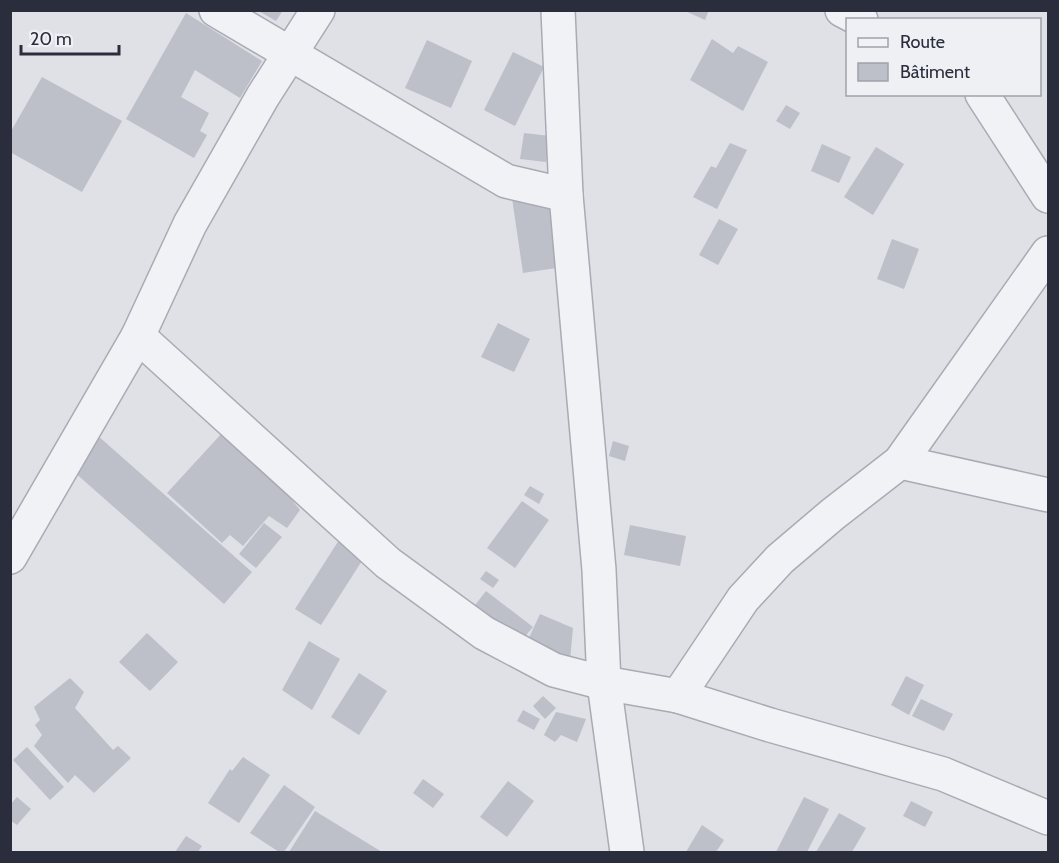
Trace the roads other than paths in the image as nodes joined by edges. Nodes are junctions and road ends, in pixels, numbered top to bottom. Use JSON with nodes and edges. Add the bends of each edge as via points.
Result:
{"nodes":[{"id":1,"x":216,"y":10,"type":"edge"},
{"id":2,"x":318,"y":10,"type":"edge"},
{"id":3,"x":558,"y":10,"type":"edge"},
{"id":4,"x":842,"y":10,"type":"edge"},
{"id":5,"x":857,"y":18,"type":"edge"},
{"id":6,"x":289,"y":53,"type":"junction"},
{"id":7,"x":983,"y":96,"type":"edge"},
{"id":8,"x":566,"y":195,"type":"junction"},
{"id":9,"x":1048,"y":196,"type":"edge"},
{"id":10,"x":1048,"y":253,"type":"edge"},
{"id":11,"x":138,"y":336,"type":"junction"},
{"id":12,"x":900,"y":462,"type":"junction"},
{"id":13,"x":1048,"y":495,"type":"edge"},
{"id":14,"x":10,"y":557,"type":"edge"},
{"id":15,"x":604,"y":683,"type":"junction"},
{"id":16,"x":678,"y":696,"type":"junction"},
{"id":17,"x":1048,"y":818,"type":"edge"},
{"id":18,"x":627,"y":852,"type":"edge"}],
"edges":[{"from":1,"to":6,"type":"street"},
{"from":2,"to":6,"type":"street"},
{"from":3,"to":8,"type":"street"},
{"from":4,"to":5,"type":"street"},
{"from":6,"to":8,"type":"street","via":[[506,181]]},
{"from":6,"to":11,"type":"street","via":[[190,224]]},
{"from":7,"to":9,"type":"street"},
{"from":8,"to":15,"type":"street","via":[[599,570]]},
{"from":10,"to":12,"type":"street"},
{"from":11,"to":14,"type":"street"},
{"from":11,"to":15,"type":"street","via":[[388,563],[484,633],[554,670]]},
{"from":12,"to":13,"type":"street"},
{"from":12,"to":16,"type":"street","via":[[780,559],[743,599]]},
{"from":15,"to":16,"type":"street"},
{"from":15,"to":18,"type":"street"},
{"from":16,"to":17,"type":"street","via":[[943,774]]}]}
